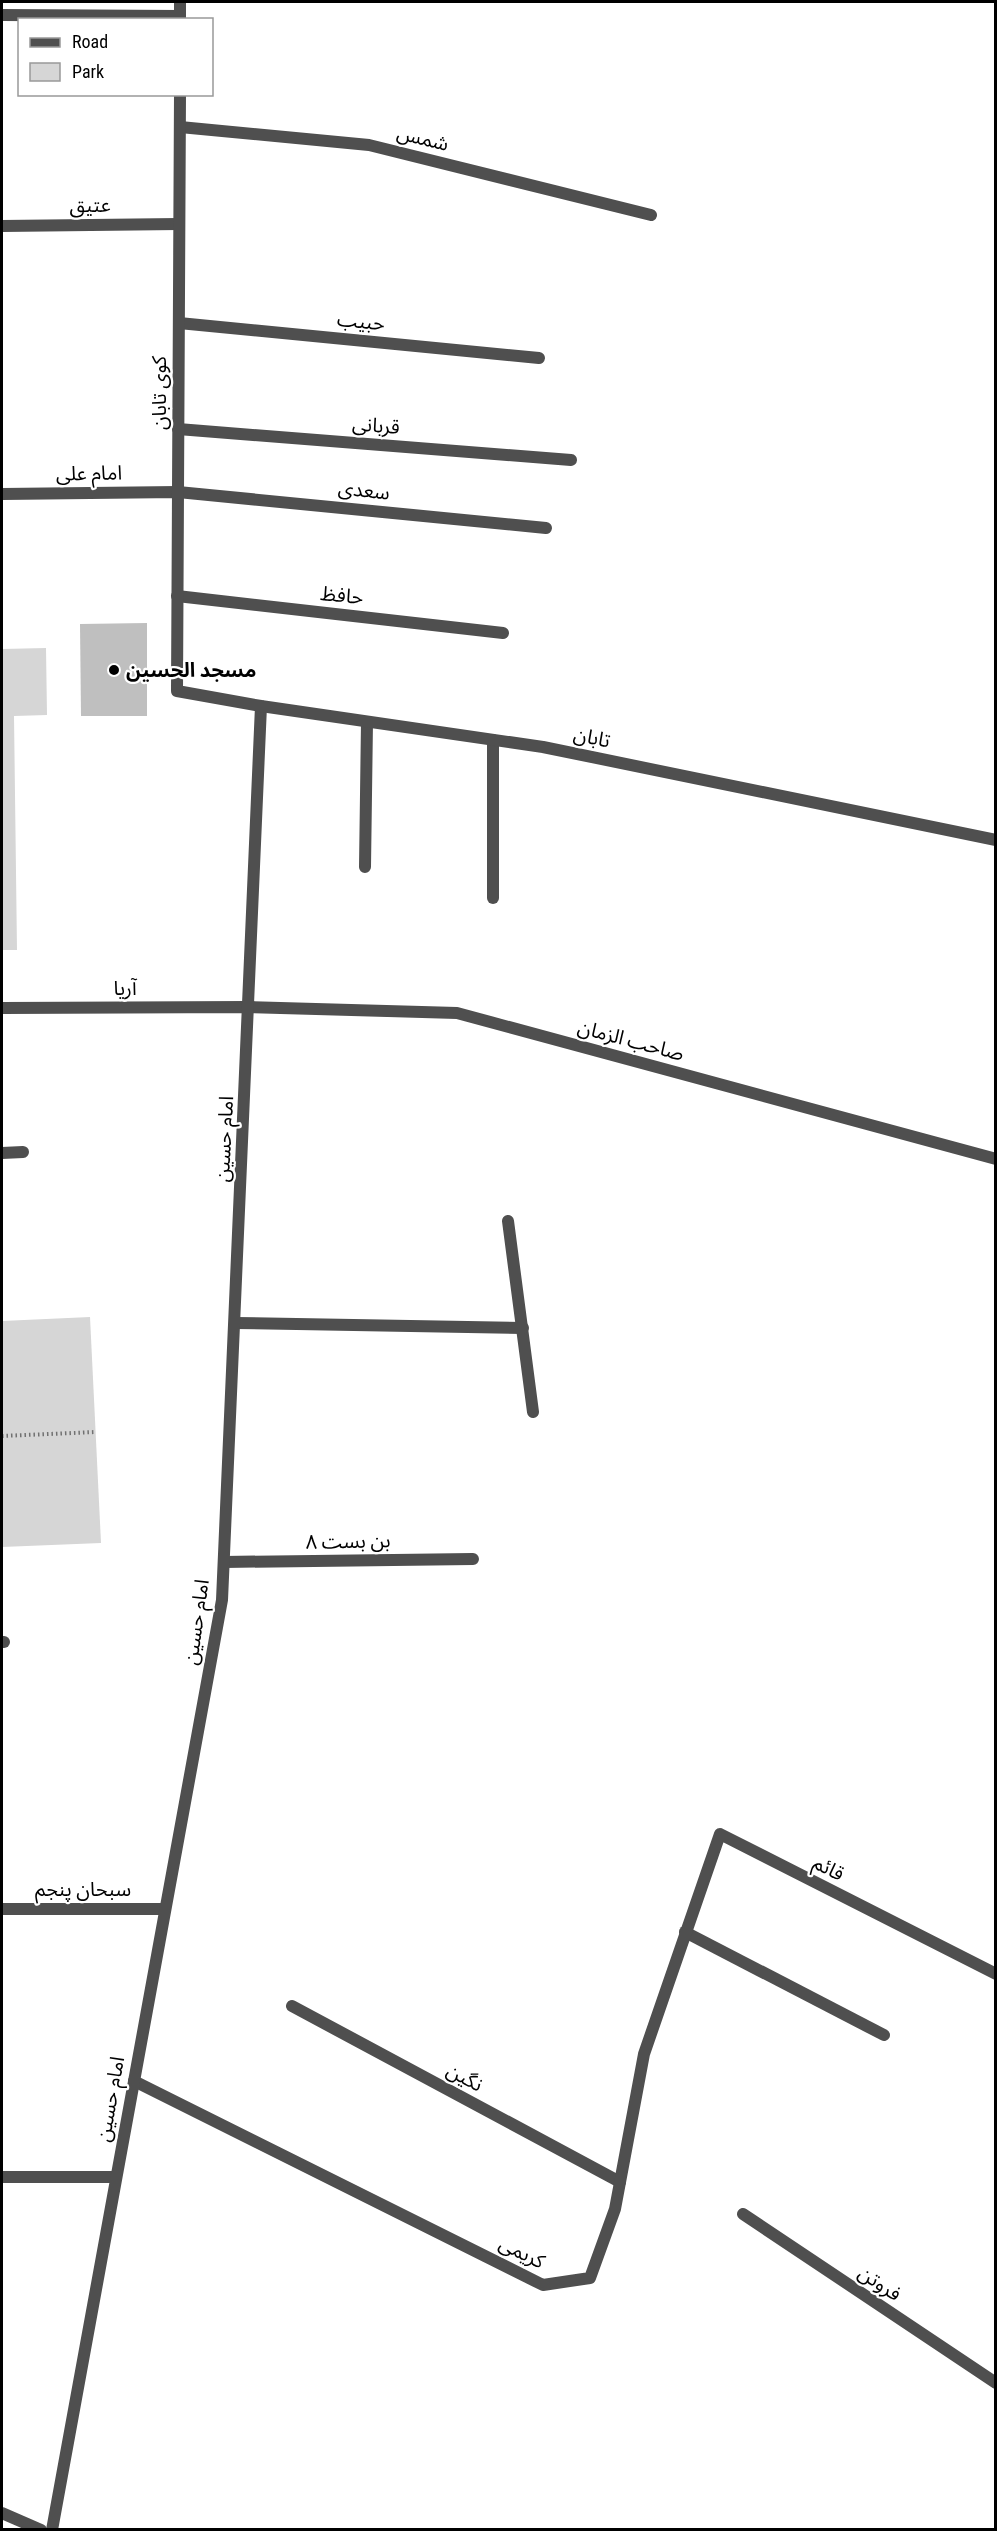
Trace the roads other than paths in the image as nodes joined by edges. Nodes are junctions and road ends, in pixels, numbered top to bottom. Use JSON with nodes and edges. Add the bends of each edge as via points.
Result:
{"nodes":[{"id":1,"x":180,"y":2,"type":"edge"},
{"id":2,"x":2,"y":15,"type":"edge"},
{"id":3,"x":180,"y":18,"type":"edge"},
{"id":4,"x":180,"y":96,"type":"edge"},
{"id":5,"x":180,"y":127,"type":"junction"},
{"id":6,"x":651,"y":215,"type":"dead end"},
{"id":7,"x":179,"y":224,"type":"junction"},
{"id":8,"x":2,"y":226,"type":"edge"},
{"id":9,"x":179,"y":323,"type":"junction"},
{"id":10,"x":539,"y":358,"type":"dead end"},
{"id":11,"x":178,"y":429,"type":"junction"},
{"id":12,"x":571,"y":460,"type":"dead end"},
{"id":13,"x":178,"y":492,"type":"junction"},
{"id":14,"x":2,"y":494,"type":"edge"},
{"id":15,"x":546,"y":528,"type":"dead end"},
{"id":16,"x":177,"y":596,"type":"junction"},
{"id":17,"x":503,"y":633,"type":"dead end"},
{"id":18,"x":177,"y":691,"type":"joint"},
{"id":19,"x":261,"y":706,"type":"junction"},
{"id":20,"x":367,"y":722,"type":"junction"},
{"id":21,"x":493,"y":740,"type":"junction"},
{"id":22,"x":996,"y":840,"type":"edge"},
{"id":23,"x":365,"y":867,"type":"dead end"},
{"id":24,"x":493,"y":898,"type":"dead end"},
{"id":25,"x":249,"y":1007,"type":"junction"},
{"id":26,"x":2,"y":1008,"type":"edge"},
{"id":27,"x":2,"y":1152,"type":"edge"},
{"id":28,"x":23,"y":1152,"type":"dead end"},
{"id":29,"x":996,"y":1159,"type":"edge"},
{"id":30,"x":508,"y":1221,"type":"dead end"},
{"id":31,"x":235,"y":1323,"type":"junction"},
{"id":32,"x":523,"y":1328,"type":"junction"},
{"id":33,"x":533,"y":1412,"type":"dead end"},
{"id":34,"x":472,"y":1559,"type":"dead end"},
{"id":35,"x":224,"y":1562,"type":"junction"},
{"id":36,"x":2,"y":1909,"type":"edge"},
{"id":37,"x":165,"y":1909,"type":"junction"},
{"id":38,"x":692,"y":1912,"type":"joint"},
{"id":39,"x":685,"y":1932,"type":"junction"},
{"id":40,"x":996,"y":1974,"type":"edge"},
{"id":41,"x":292,"y":2006,"type":"dead end"},
{"id":42,"x":884,"y":2035,"type":"dead end"},
{"id":43,"x":134,"y":2081,"type":"junction"},
{"id":44,"x":2,"y":2177,"type":"edge"},
{"id":45,"x":116,"y":2177,"type":"junction"},
{"id":46,"x":620,"y":2182,"type":"junction"},
{"id":47,"x":743,"y":2214,"type":"dead end"},
{"id":48,"x":996,"y":2384,"type":"edge"},
{"id":49,"x":2,"y":2513,"type":"edge"},
{"id":50,"x":41,"y":2529,"type":"edge"},
{"id":51,"x":51,"y":2529,"type":"edge"}],
"edges":[{"from":1,"to":3,"type":"street"},
{"from":2,"to":3,"type":"street"},
{"from":4,"to":5,"type":"street","name":"کوی تابان"},
{"from":5,"to":6,"type":"street","name":"شمس","via":[[369,145]]},
{"from":5,"to":7,"type":"street","name":"کوی تابان"},
{"from":7,"to":8,"type":"street","name":"عتیق"},
{"from":7,"to":9,"type":"street","name":"کوی تابان"},
{"from":9,"to":10,"type":"street","name":"حبیب"},
{"from":9,"to":11,"type":"street","name":"کوی تابان"},
{"from":11,"to":12,"type":"street","name":"قربانی"},
{"from":11,"to":13,"type":"street","name":"کوی تابان"},
{"from":13,"to":14,"type":"street","name":"امام علی"},
{"from":13,"to":15,"type":"street","name":"سعدی"},
{"from":13,"to":16,"type":"street","name":"کوی تابان"},
{"from":16,"to":17,"type":"street","name":"حافظ"},
{"from":16,"to":18,"type":"street","name":"کوی تابان"},
{"from":18,"to":19,"type":"street","name":"تابان"},
{"from":19,"to":20,"type":"street","name":"تابان"},
{"from":19,"to":25,"type":"street","name":"امام حسین"},
{"from":20,"to":21,"type":"street","name":"تابان"},
{"from":20,"to":23,"type":"street"},
{"from":21,"to":22,"type":"street","name":"تابان"},
{"from":21,"to":24,"type":"street"},
{"from":25,"to":26,"type":"street","name":"آریا"},
{"from":25,"to":29,"type":"street","name":"صاحب الزمان","via":[[457,1013]]},
{"from":25,"to":31,"type":"street","name":"امام حسین"},
{"from":27,"to":28,"type":"street"},
{"from":30,"to":32,"type":"street"},
{"from":31,"to":32,"type":"street"},
{"from":31,"to":35,"type":"street","name":"امام حسین"},
{"from":32,"to":33,"type":"street"},
{"from":34,"to":35,"type":"street","name":"بن بست ۸"},
{"from":35,"to":37,"type":"street","name":"امام حسین","via":[[222,1600]]},
{"from":36,"to":37,"type":"street","name":"سبحان پنجم"},
{"from":37,"to":43,"type":"street","name":"امام حسین"},
{"from":38,"to":39,"type":"street","name":"کریمی"},
{"from":38,"to":40,"type":"street","name":"قائم","via":[[720,1834]]},
{"from":39,"to":42,"type":"street"},
{"from":39,"to":46,"type":"street","name":"کریمی","via":[[644,2054]]},
{"from":41,"to":46,"type":"street","name":"نگین"},
{"from":43,"to":45,"type":"street","name":"امام حسین"},
{"from":43,"to":46,"type":"street","name":"کریمی","via":[[543,2285],[590,2278]]},
{"from":44,"to":45,"type":"street"},
{"from":45,"to":51,"type":"street","name":"امام حسین"},
{"from":47,"to":48,"type":"street","name":"فروتن"},
{"from":49,"to":50,"type":"street"}]}
